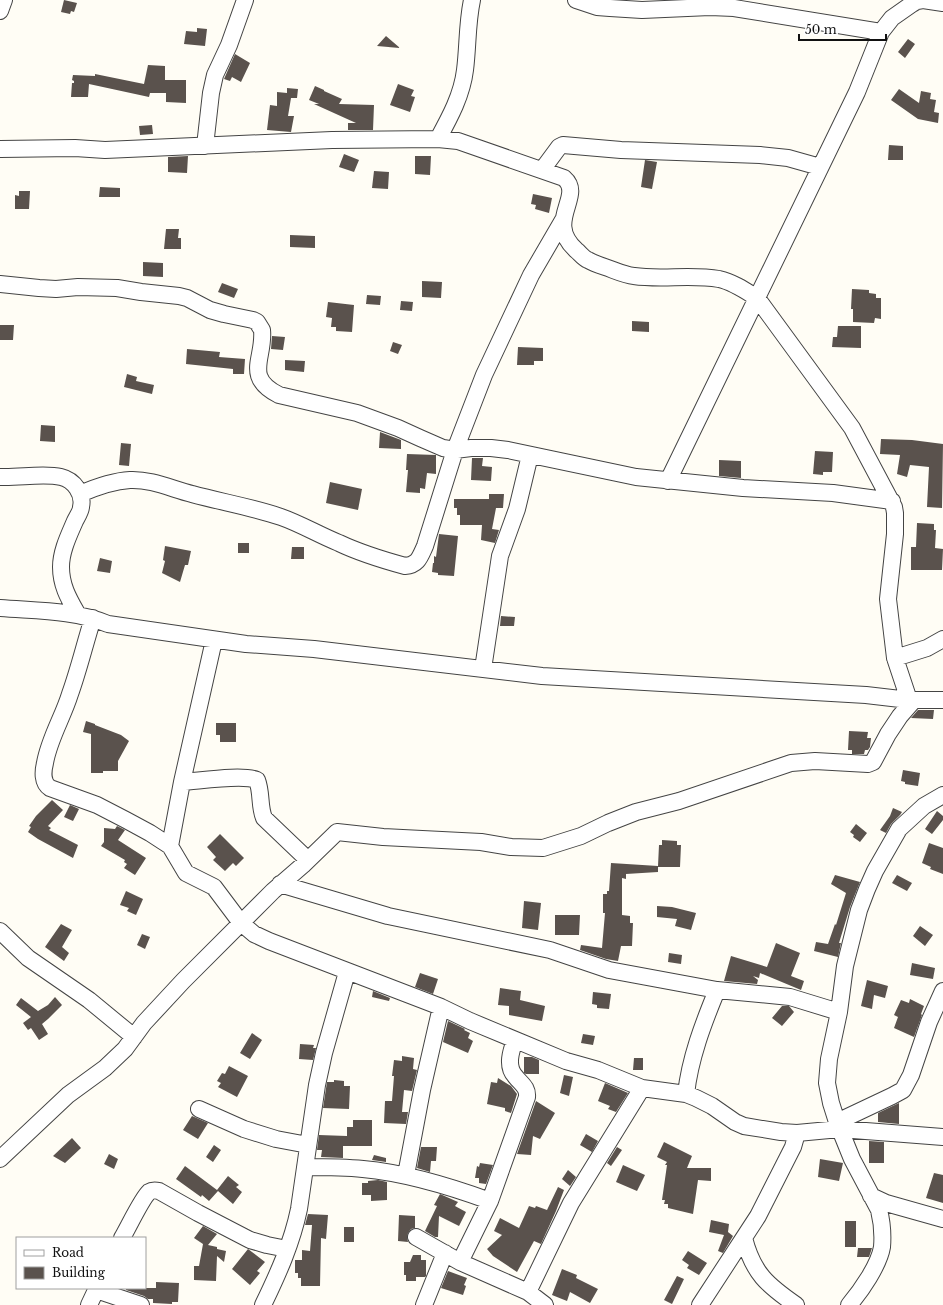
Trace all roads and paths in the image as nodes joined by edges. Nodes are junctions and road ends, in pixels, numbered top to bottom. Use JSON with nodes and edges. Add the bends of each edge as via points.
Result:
{"nodes":[{"id":1,"x":4,"y":0,"type":"edge"},
{"id":2,"x":245,"y":0,"type":"edge"},
{"id":3,"x":472,"y":0,"type":"edge"},
{"id":4,"x":576,"y":0,"type":"edge"},
{"id":5,"x":899,"y":0,"type":"edge"},
{"id":6,"x":943,"y":3,"type":"edge"},
{"id":7,"x":0,"y":11,"type":"edge"},
{"id":8,"x":892,"y":18,"type":"junction"},
{"id":9,"x":881,"y":32,"type":"junction"},
{"id":10,"x":438,"y":139,"type":"junction"},
{"id":11,"x":205,"y":146,"type":"junction"},
{"id":12,"x":0,"y":149,"type":"edge"},
{"id":13,"x":820,"y":168,"type":"junction"},
{"id":14,"x":542,"y":170,"type":"junction"},
{"id":15,"x":563,"y":220,"type":"junction"},
{"id":16,"x":0,"y":284,"type":"edge"},
{"id":17,"x":758,"y":298,"type":"junction"},
{"id":18,"x":455,"y":450,"type":"junction"},
{"id":19,"x":530,"y":454,"type":"junction"},
{"id":20,"x":0,"y":477,"type":"edge"},
{"id":21,"x":668,"y":481,"type":"junction"},
{"id":22,"x":80,"y":494,"type":"junction"},
{"id":23,"x":892,"y":501,"type":"junction"},
{"id":24,"x":0,"y":608,"type":"edge"},
{"id":25,"x":86,"y":616,"type":"junction"},
{"id":26,"x":214,"y":640,"type":"junction"},
{"id":27,"x":943,"y":640,"type":"edge"},
{"id":28,"x":895,"y":658,"type":"junction"},
{"id":29,"x":482,"y":669,"type":"junction"},
{"id":30,"x":912,"y":700,"type":"junction"},
{"id":31,"x":943,"y":700,"type":"edge"},
{"id":32,"x":182,"y":782,"type":"junction"},
{"id":33,"x":943,"y":795,"type":"edge"},
{"id":34,"x":170,"y":846,"type":"junction"},
{"id":35,"x":308,"y":860,"type":"junction"},
{"id":36,"x":280,"y":884,"type":"junction"},
{"id":37,"x":241,"y":923,"type":"junction"},
{"id":38,"x":0,"y":931,"type":"edge"},
{"id":39,"x":347,"y":972,"type":"junction"},
{"id":40,"x":717,"y":990,"type":"junction"},
{"id":41,"x":943,"y":991,"type":"edge"},
{"id":42,"x":441,"y":1007,"type":"junction"},
{"id":43,"x":839,"y":1012,"type":"junction"},
{"id":44,"x":134,"y":1037,"type":"junction"},
{"id":45,"x":516,"y":1040,"type":"junction"},
{"id":46,"x":642,"y":1088,"type":"junction"},
{"id":47,"x":686,"y":1094,"type":"junction"},
{"id":48,"x":199,"y":1109,"type":"dead end"},
{"id":49,"x":838,"y":1126,"type":"junction"},
{"id":50,"x":797,"y":1133,"type":"junction"},
{"id":51,"x":943,"y":1136,"type":"edge"},
{"id":52,"x":308,"y":1145,"type":"junction"},
{"id":53,"x":0,"y":1159,"type":"edge"},
{"id":54,"x":305,"y":1167,"type":"junction"},
{"id":55,"x":406,"y":1175,"type":"junction"},
{"id":56,"x":871,"y":1196,"type":"junction"},
{"id":57,"x":490,"y":1201,"type":"junction"},
{"id":58,"x":943,"y":1219,"type":"edge"},
{"id":59,"x":123,"y":1237,"type":"edge"},
{"id":60,"x":416,"y":1237,"type":"dead end"},
{"id":61,"x":744,"y":1238,"type":"junction"},
{"id":62,"x":287,"y":1249,"type":"junction"},
{"id":63,"x":445,"y":1253,"type":"junction"},
{"id":64,"x":460,"y":1262,"type":"junction"},
{"id":65,"x":96,"y":1289,"type":"edge"},
{"id":66,"x":528,"y":1292,"type":"junction"},
{"id":67,"x":89,"y":1305,"type":"edge"},
{"id":68,"x":141,"y":1305,"type":"edge"},
{"id":69,"x":264,"y":1305,"type":"edge"},
{"id":70,"x":424,"y":1305,"type":"edge"},
{"id":71,"x":545,"y":1305,"type":"edge"},
{"id":72,"x":700,"y":1305,"type":"edge"},
{"id":73,"x":796,"y":1305,"type":"edge"},
{"id":74,"x":850,"y":1305,"type":"edge"}],
"edges":[{"from":1,"to":7,"type":"street"},
{"from":2,"to":11,"type":"street","via":[[215,75]]},
{"from":3,"to":10,"type":"street","via":[[468,16],[465,71],[459,96],[450,119]]},
{"from":4,"to":9,"type":"street","via":[[597,7],[618,9],[734,8]]},
{"from":5,"to":8,"type":"street"},
{"from":6,"to":8,"type":"street","via":[[917,1]]},
{"from":8,"to":9,"type":"street"},
{"from":9,"to":13,"type":"street","via":[[858,92]]},
{"from":10,"to":11,"type":"street","via":[[332,140]]},
{"from":10,"to":14,"type":"street","via":[[458,142]]},
{"from":11,"to":12,"type":"street","via":[[105,150]]},
{"from":13,"to":14,"type":"street","via":[[788,158],[760,155],[563,145]]},
{"from":13,"to":17,"type":"street"},
{"from":14,"to":15,"type":"street","via":[[564,178],[568,183],[571,191]]},
{"from":15,"to":17,"type":"street","via":[[566,238],[587,260],[632,276],[691,276],[720,280]]},
{"from":15,"to":18,"type":"street","via":[[531,275],[488,368]]},
{"from":16,"to":18,"type":"street","via":[[45,288],[117,288],[179,296],[210,310],[253,320],[262,330],[258,368],[260,378],[269,390],[279,395],[357,413],[398,428],[433,445]]},
{"from":17,"to":21,"type":"street"},
{"from":17,"to":23,"type":"street","via":[[852,428]]},
{"from":18,"to":19,"type":"street","via":[[491,448]]},
{"from":18,"to":22,"type":"street","via":[[425,546],[412,566],[357,551],[280,516],[147,481],[118,481]]},
{"from":19,"to":21,"type":"street","via":[[636,477]]},
{"from":19,"to":29,"type":"street","via":[[517,509],[500,556]]},
{"from":20,"to":22,"type":"street","via":[[61,477],[74,484]]},
{"from":21,"to":23,"type":"street","via":[[832,493]]},
{"from":22,"to":25,"type":"street","via":[[82,506],[64,548],[61,567],[66,593]]},
{"from":23,"to":28,"type":"street","via":[[895,534],[888,599]]},
{"from":24,"to":25,"type":"street"},
{"from":25,"to":26,"type":"street","via":[[108,624]]},
{"from":25,"to":34,"type":"street","via":[[70,695],[45,762],[46,784],[50,788],[96,805],[126,820]]},
{"from":26,"to":29,"type":"street"},
{"from":26,"to":32,"type":"street"},
{"from":27,"to":28,"type":"street"},
{"from":28,"to":30,"type":"street"},
{"from":29,"to":30,"type":"street","via":[[542,676],[866,695]]},
{"from":30,"to":31,"type":"street"},
{"from":30,"to":35,"type":"street","via":[[888,734],[876,758],[868,764],[815,761],[791,764],[636,812],[581,836],[543,848],[337,832]]},
{"from":32,"to":34,"type":"street"},
{"from":32,"to":35,"type":"street","via":[[223,778],[257,780],[264,818]]},
{"from":33,"to":43,"type":"street","via":[[924,806],[899,829],[866,888],[845,966]]},
{"from":34,"to":37,"type":"street","via":[[186,873],[214,887]]},
{"from":35,"to":36,"type":"street"},
{"from":36,"to":37,"type":"street"},
{"from":36,"to":40,"type":"street","via":[[388,916],[550,950],[609,970]]},
{"from":37,"to":39,"type":"street","via":[[254,934],[269,941]]},
{"from":37,"to":44,"type":"street","via":[[149,1017]]},
{"from":38,"to":44,"type":"street","via":[[28,958],[88,1000]]},
{"from":39,"to":42,"type":"street"},
{"from":39,"to":52,"type":"street","via":[[324,1053]]},
{"from":40,"to":43,"type":"street","via":[[790,997]]},
{"from":40,"to":47,"type":"street","via":[[695,1047]]},
{"from":41,"to":49,"type":"street","via":[[903,1090]]},
{"from":42,"to":45,"type":"street"},
{"from":42,"to":55,"type":"street"},
{"from":43,"to":49,"type":"street","via":[[827,1072],[831,1103]]},
{"from":44,"to":53,"type":"street","via":[[105,1068],[68,1095]]},
{"from":45,"to":46,"type":"street"},
{"from":45,"to":57,"type":"street","via":[[512,1048],[511,1070],[525,1086],[527,1097]]},
{"from":46,"to":47,"type":"street"},
{"from":46,"to":66,"type":"street","via":[[571,1203]]},
{"from":47,"to":50,"type":"street","via":[[712,1106],[744,1126]]},
{"from":48,"to":52,"type":"street","via":[[244,1129]]},
{"from":49,"to":50,"type":"street"},
{"from":49,"to":51,"type":"street"},
{"from":49,"to":56,"type":"street"},
{"from":50,"to":61,"type":"street","via":[[793,1147]]},
{"from":52,"to":54,"type":"street"},
{"from":54,"to":55,"type":"street","via":[[363,1169]]},
{"from":54,"to":62,"type":"street","via":[[295,1226]]},
{"from":55,"to":57,"type":"street"},
{"from":56,"to":58,"type":"street","via":[[886,1203]]},
{"from":56,"to":74,"type":"street","via":[[881,1219],[882,1248],[874,1269]]},
{"from":57,"to":64,"type":"street"},
{"from":59,"to":62,"type":"street","via":[[143,1200],[154,1190],[250,1240]]},
{"from":60,"to":63,"type":"street"},
{"from":61,"to":72,"type":"street"},
{"from":61,"to":73,"type":"street","via":[[753,1264],[764,1281]]},
{"from":62,"to":69,"type":"street"},
{"from":63,"to":64,"type":"street"},
{"from":63,"to":70,"type":"street"},
{"from":64,"to":66,"type":"street"},
{"from":65,"to":67,"type":"street"},
{"from":65,"to":68,"type":"street"},
{"from":66,"to":71,"type":"street"}]}
